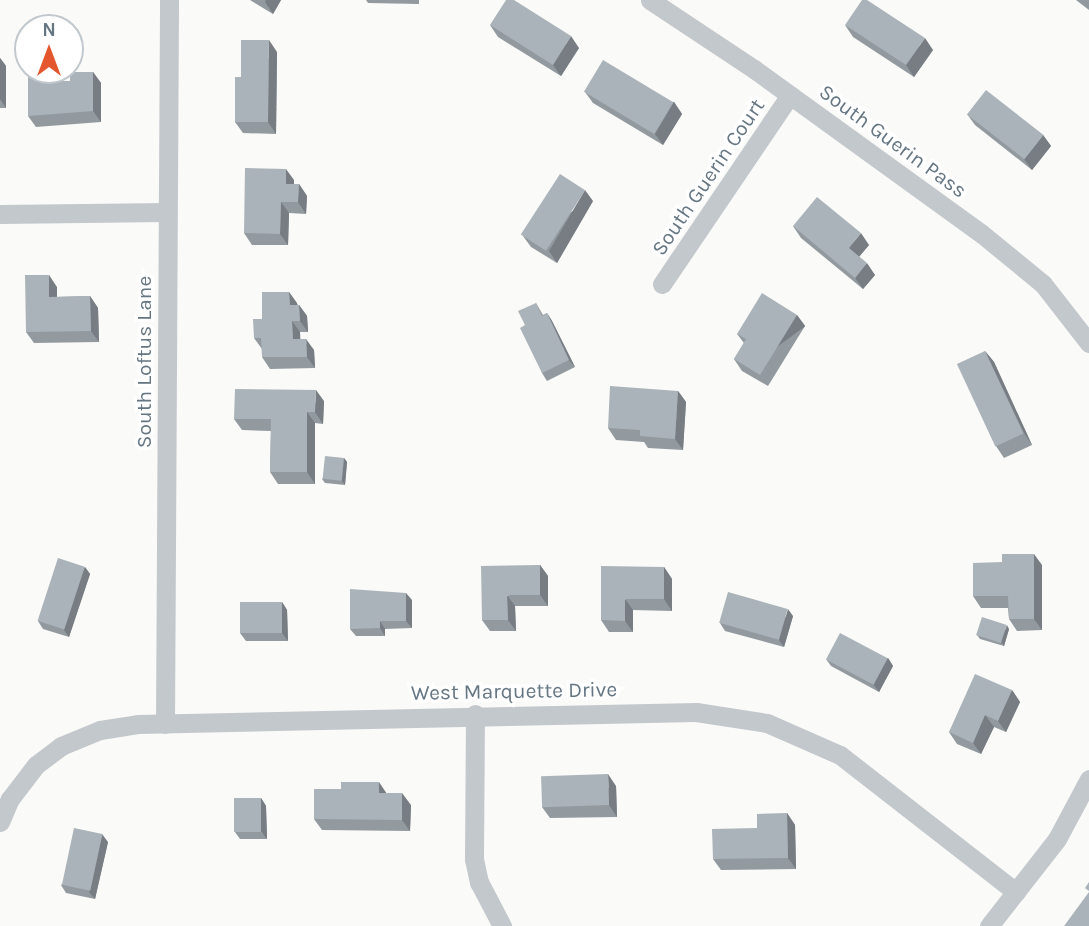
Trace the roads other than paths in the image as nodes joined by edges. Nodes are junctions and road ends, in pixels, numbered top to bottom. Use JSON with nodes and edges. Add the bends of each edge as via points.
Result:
{"nodes":[{"id":1,"x":169,"y":0,"type":"edge"},
{"id":2,"x":650,"y":0,"type":"edge"},
{"id":3,"x":790,"y":95,"type":"junction"},
{"id":4,"x":167,"y":212,"type":"junction"},
{"id":5,"x":0,"y":214,"type":"edge"},
{"id":6,"x":662,"y":284,"type":"dead end"},
{"id":7,"x":1089,"y":343,"type":"edge"},
{"id":8,"x":475,"y":714,"type":"junction"},
{"id":9,"x":166,"y":724,"type":"junction"},
{"id":10,"x":1089,"y":779,"type":"edge"},
{"id":11,"x":0,"y":822,"type":"edge"},
{"id":12,"x":1016,"y":892,"type":"junction"},
{"id":13,"x":502,"y":926,"type":"edge"},
{"id":14,"x":989,"y":926,"type":"edge"}],
"edges":[{"from":1,"to":4,"type":"street","name":"South Loftus Lane"},
{"from":2,"to":3,"type":"street","name":"South Guerin Pass"},
{"from":3,"to":6,"type":"street","name":"South Guerin Court"},
{"from":3,"to":7,"type":"street","name":"South Guerin Pass","via":[[971,225],[1042,284]]},
{"from":4,"to":5,"type":"street"},
{"from":4,"to":9,"type":"street","name":"South Loftus Lane"},
{"from":8,"to":9,"type":"street","name":"West Marquette Drive"},
{"from":8,"to":12,"type":"street","name":"West Marquette Drive","via":[[696,712],[767,723],[840,755]]},
{"from":8,"to":13,"type":"street","via":[[474,859],[479,882]]},
{"from":9,"to":11,"type":"street","name":"West Marquette Drive","via":[[100,730],[61,746],[36,765],[10,799]]},
{"from":10,"to":12,"type":"street","via":[[1057,839]]},
{"from":12,"to":14,"type":"street"}]}
